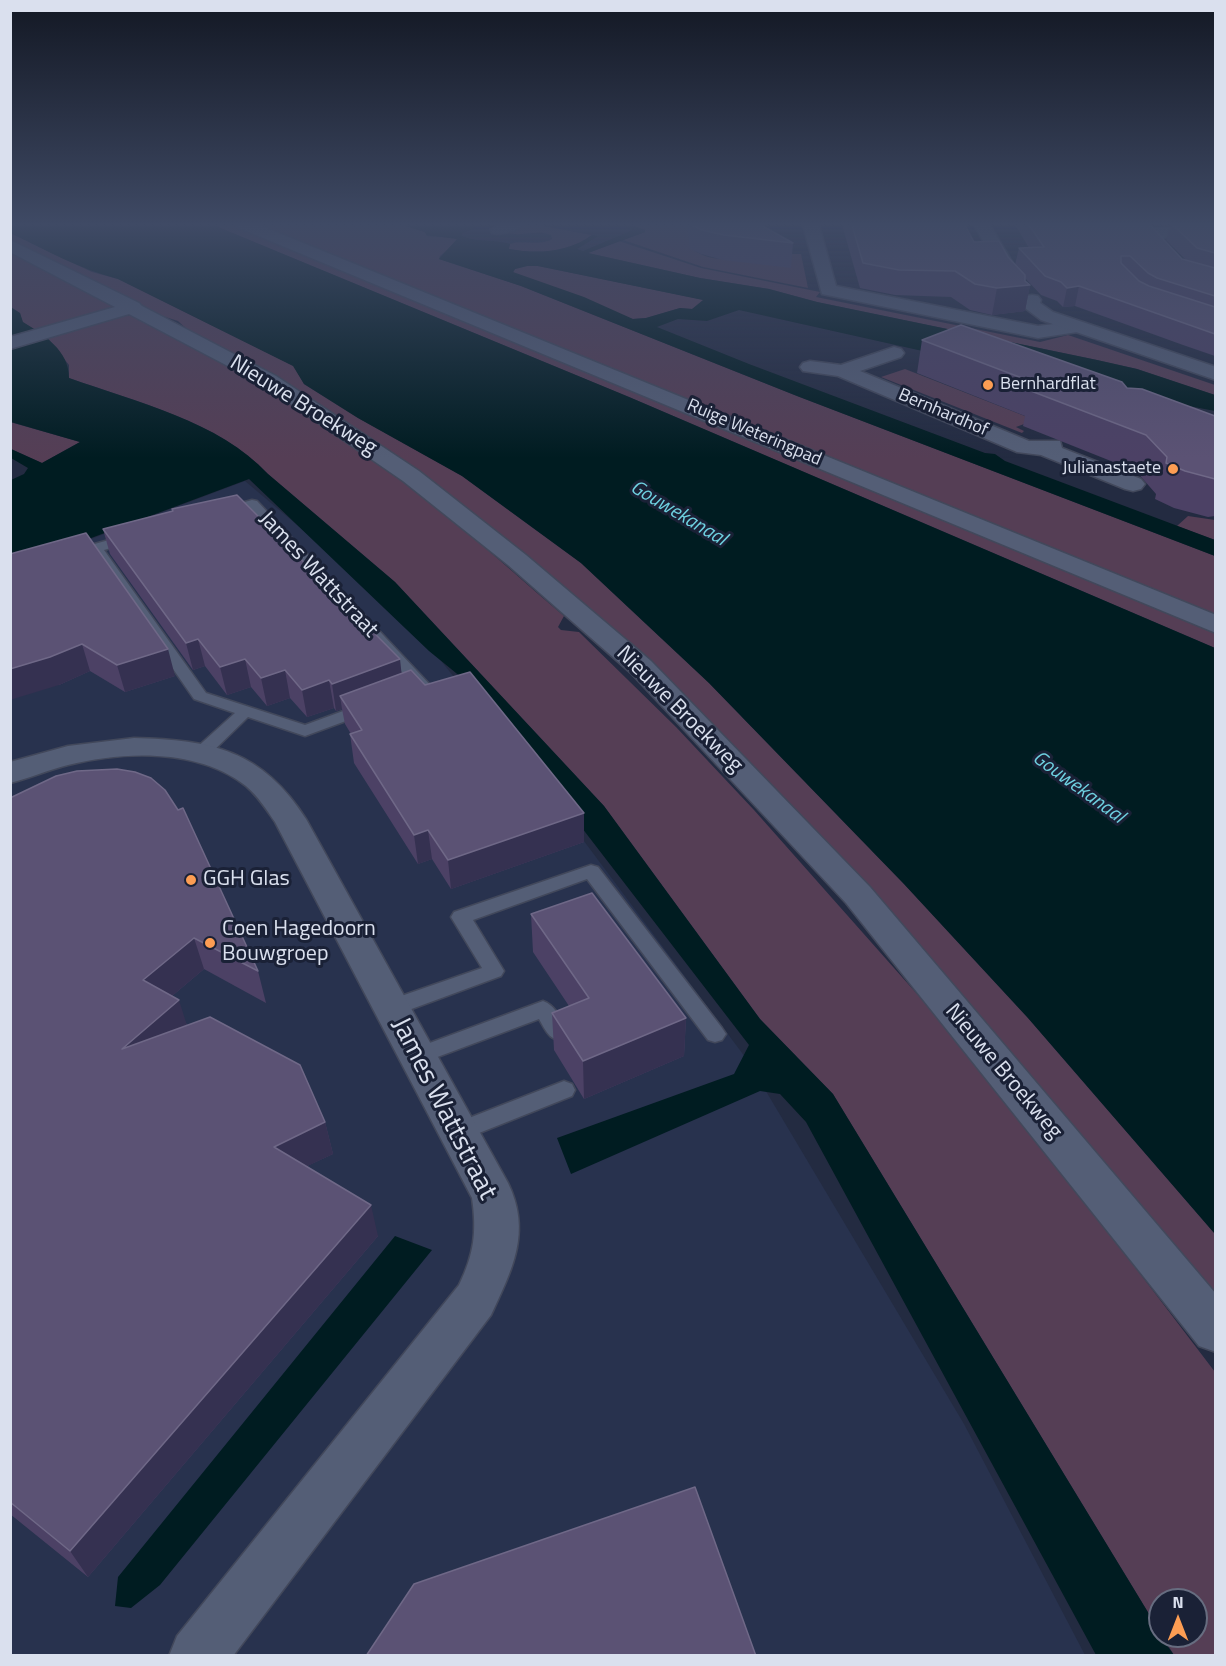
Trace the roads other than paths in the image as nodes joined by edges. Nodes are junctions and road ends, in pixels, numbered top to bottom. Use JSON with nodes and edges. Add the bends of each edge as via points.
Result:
{"nodes":[{"id":1,"x":110,"y":303,"type":"edge"},
{"id":2,"x":436,"y":303,"type":"edge"},
{"id":3,"x":892,"y":303,"type":"edge"},
{"id":4,"x":1031,"y":303,"type":"edge"},
{"id":5,"x":122,"y":310,"type":"junction"},
{"id":6,"x":1070,"y":323,"type":"junction"},
{"id":7,"x":10,"y":343,"type":"edge"},
{"id":8,"x":894,"y":353,"type":"dead end"},
{"id":9,"x":810,"y":368,"type":"dead end"},
{"id":10,"x":842,"y":371,"type":"junction"},
{"id":11,"x":1215,"y":374,"type":"edge"},
{"id":12,"x":1133,"y":484,"type":"dead end"},
{"id":13,"x":1215,"y":626,"type":"edge"},
{"id":14,"x":246,"y":711,"type":"junction"},
{"id":15,"x":200,"y":754,"type":"junction"},
{"id":16,"x":10,"y":774,"type":"edge"},
{"id":17,"x":391,"y":1008,"type":"junction"},
{"id":18,"x":558,"y":1032,"type":"edge"},
{"id":19,"x":714,"y":1034,"type":"dead end"},
{"id":20,"x":416,"y":1057,"type":"junction"},
{"id":21,"x":564,"y":1090,"type":"dead end"},
{"id":22,"x":459,"y":1132,"type":"junction"},
{"id":23,"x":1215,"y":1330,"type":"edge"},
{"id":24,"x":197,"y":1656,"type":"edge"}],
"edges":[{"from":1,"to":5,"type":"street","name":"Nieuwe Broekweg"},
{"from":2,"to":13,"type":"street","name":"Ruige Weteringpad"},
{"from":3,"to":6,"type":"street","via":[[1038,332]]},
{"from":4,"to":6,"type":"street","via":[[1047,316]]},
{"from":5,"to":7,"type":"street"},
{"from":5,"to":23,"type":"street","name":"Nieuwe Broekweg","via":[[269,380],[411,476],[517,560],[641,667],[858,895]]},
{"from":6,"to":11,"type":"street"},
{"from":8,"to":10,"type":"street","name":"Bernhardhof"},
{"from":9,"to":10,"type":"street","name":"Bernhardhof"},
{"from":10,"to":12,"type":"street","name":"Bernhardhof","via":[[1025,447],[1049,448]]},
{"from":14,"to":14,"type":"lane","name":"James Wattstraat","via":[[200,696],[96,548],[252,504],[424,687],[305,731]]},
{"from":14,"to":15,"type":"lane"},
{"from":15,"to":16,"type":"street","name":"James Wattstraat","via":[[128,747],[93,750]]},
{"from":15,"to":17,"type":"street","name":"James Wattstraat","via":[[238,768],[273,795],[290,819]]},
{"from":17,"to":19,"type":"lane","via":[[494,971],[461,918],[591,871]]},
{"from":17,"to":20,"type":"street","name":"James Wattstraat"},
{"from":18,"to":20,"type":"lane","via":[[543,1009]]},
{"from":20,"to":22,"type":"street","name":"James Wattstraat"},
{"from":21,"to":22,"type":"lane"},
{"from":22,"to":24,"type":"street","name":"James Wattstraat","via":[[493,1196],[498,1224],[493,1262],[475,1300]]}]}
